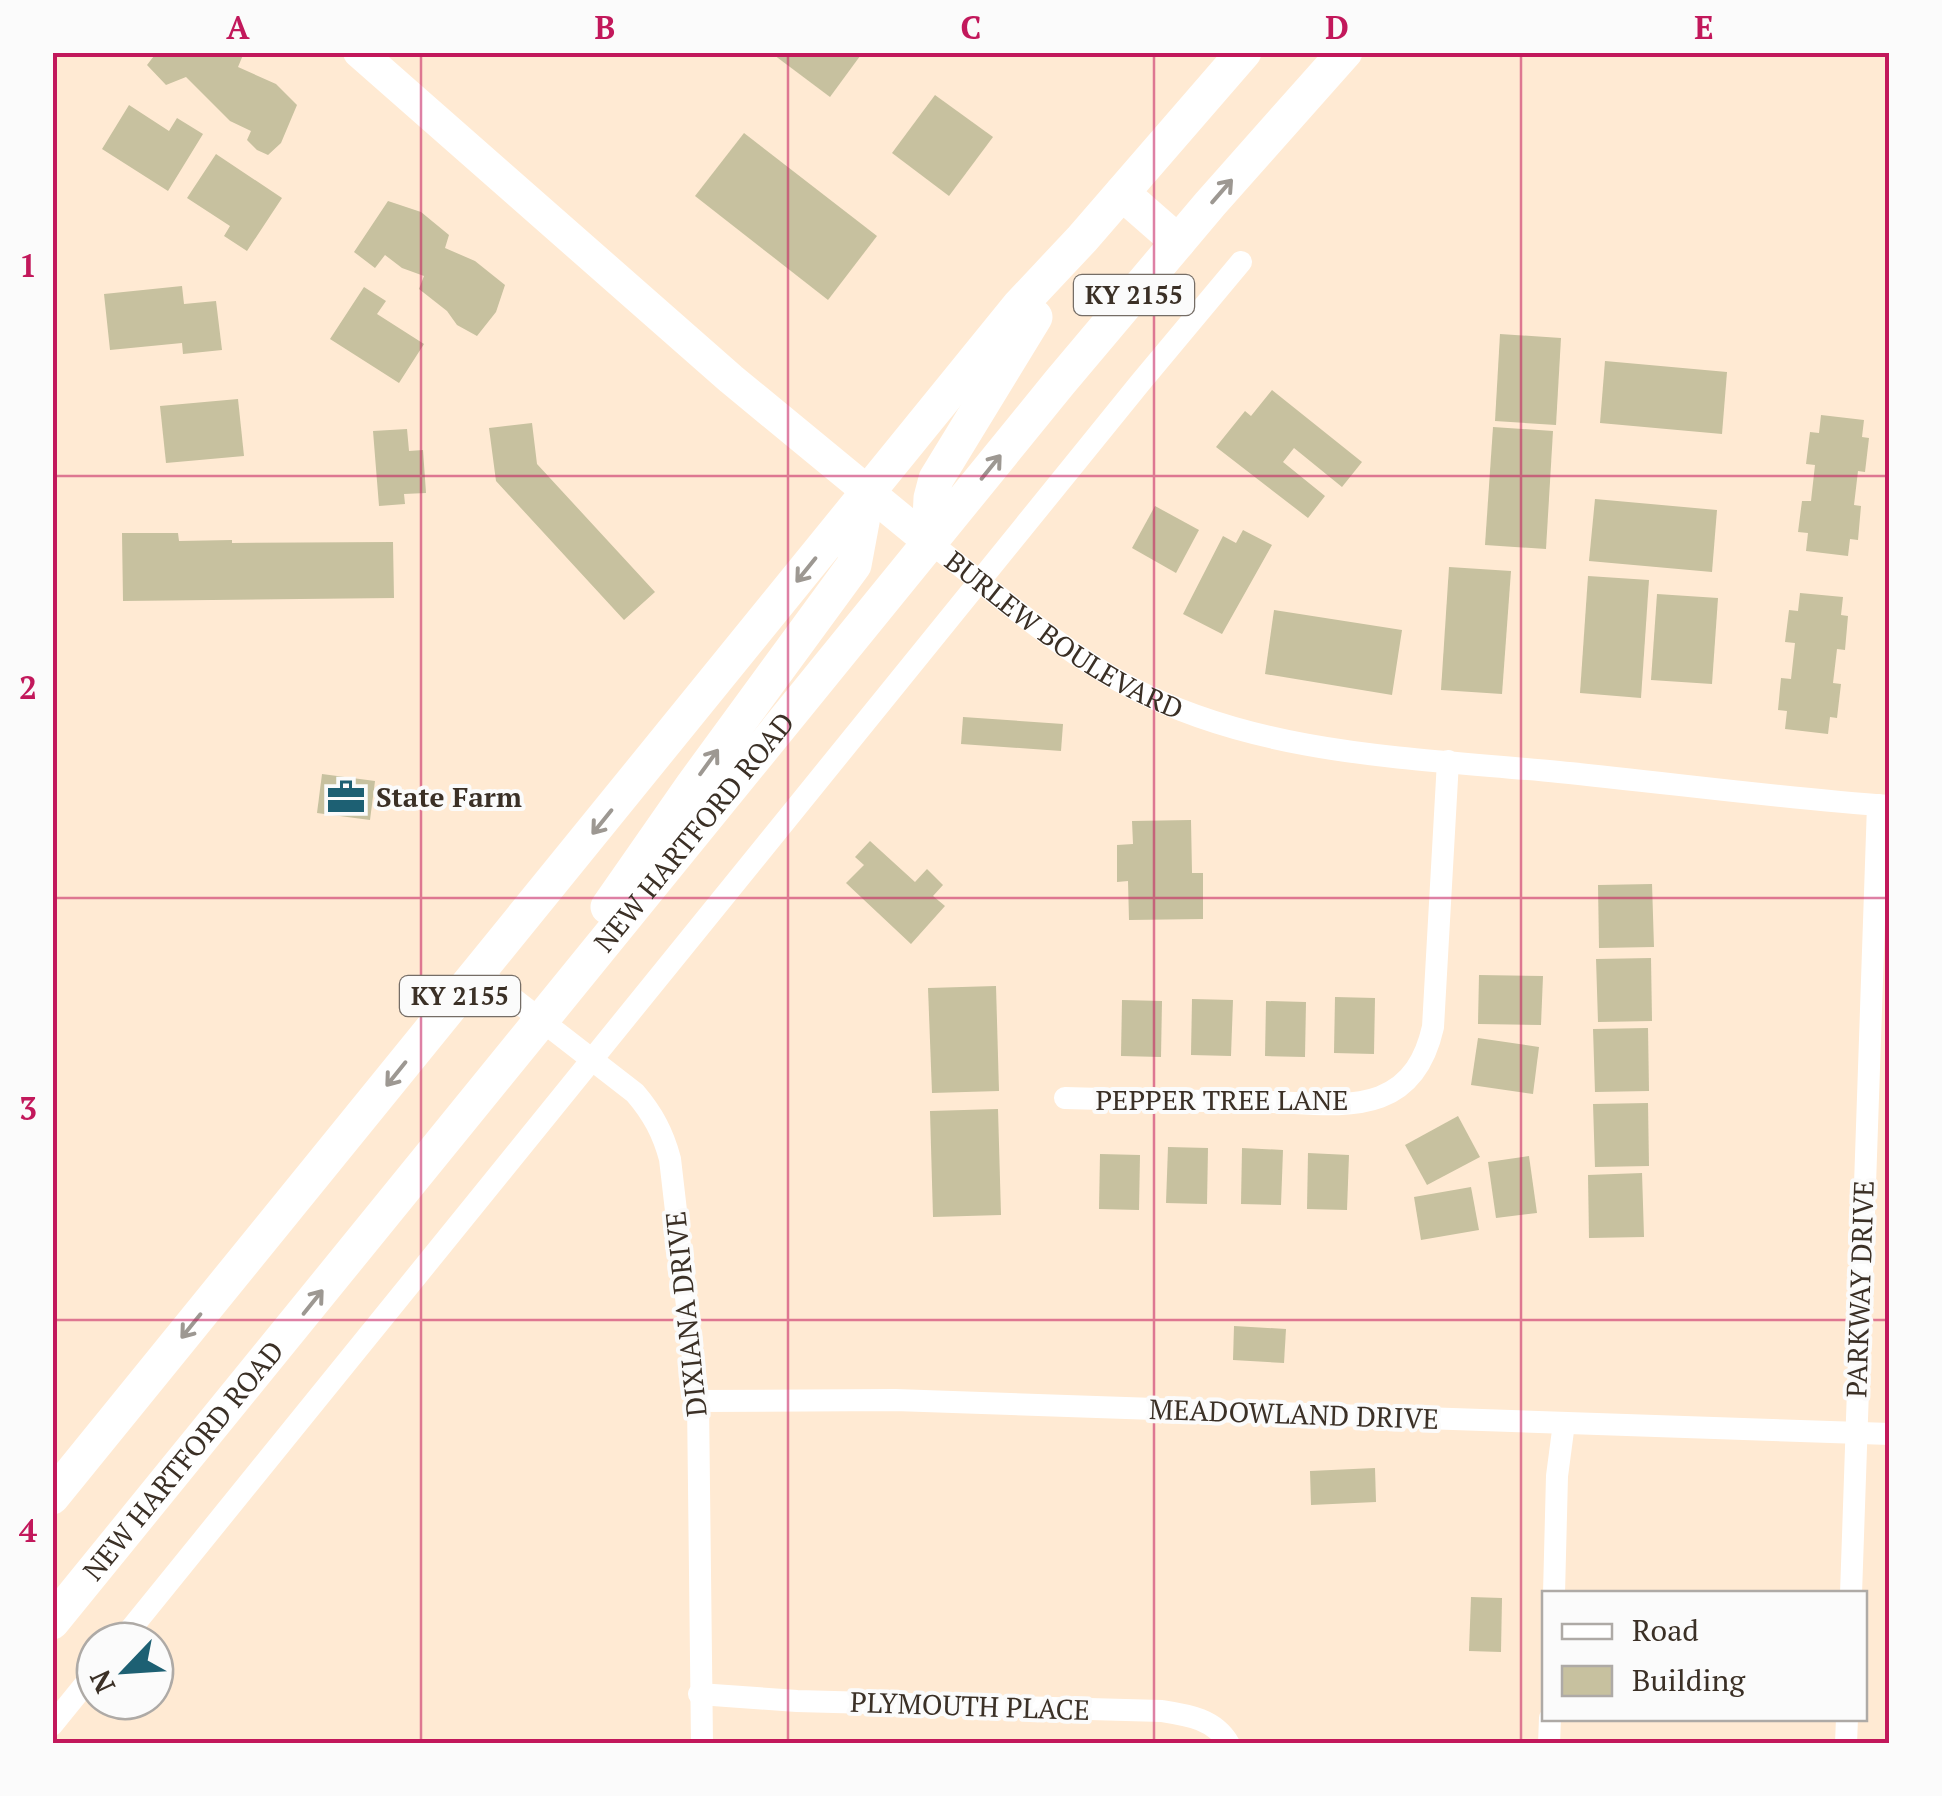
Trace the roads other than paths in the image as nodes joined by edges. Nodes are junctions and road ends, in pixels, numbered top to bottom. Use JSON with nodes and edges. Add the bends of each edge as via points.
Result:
{"nodes":[{"id":1,"x":359,"y":52,"type":"edge"},
{"id":2,"x":1244,"y":52,"type":"edge"},
{"id":3,"x":1345,"y":52,"type":"edge"},
{"id":4,"x":1122,"y":193,"type":"junction"},
{"id":5,"x":1082,"y":239,"type":"junction"},
{"id":6,"x":1178,"y":242,"type":"junction"},
{"id":7,"x":1242,"y":262,"type":"dead end"},
{"id":8,"x":868,"y":494,"type":"junction"},
{"id":9,"x":929,"y":542,"type":"junction"},
{"id":10,"x":978,"y":582,"type":"junction"},
{"id":11,"x":1448,"y":761,"type":"junction"},
{"id":12,"x":1884,"y":805,"type":"edge"},
{"id":13,"x":479,"y":972,"type":"junction"},
{"id":14,"x":542,"y":1020,"type":"junction"},
{"id":15,"x":594,"y":1059,"type":"junction"},
{"id":16,"x":1065,"y":1098,"type":"dead end"},
{"id":17,"x":698,"y":1401,"type":"junction"},
{"id":18,"x":1564,"y":1423,"type":"junction"},
{"id":19,"x":1856,"y":1432,"type":"junction"},
{"id":20,"x":1890,"y":1434,"type":"edge"},
{"id":21,"x":52,"y":1498,"type":"edge"},
{"id":22,"x":1554,"y":1591,"type":"edge"},
{"id":23,"x":1851,"y":1591,"type":"edge"},
{"id":24,"x":136,"y":1621,"type":"edge"},
{"id":25,"x":52,"y":1622,"type":"edge"},
{"id":26,"x":700,"y":1694,"type":"junction"},
{"id":27,"x":75,"y":1697,"type":"edge"},
{"id":28,"x":52,"y":1725,"type":"edge"},
{"id":29,"x":702,"y":1744,"type":"edge"},
{"id":30,"x":1230,"y":1744,"type":"edge"}],
"edges":[{"from":1,"to":8,"type":"street","name":"BURLEW BOULEVARD"},
{"from":2,"to":4,"type":"main road","number":"KY 2155"},
{"from":6,"to":3,"type":"main road","name":"NEW HARTFORD ROAD","number":"KY 2155","one_way":true},
{"from":4,"to":5,"type":"main road","number":"KY 2155"},
{"from":4,"to":6,"type":"main road"},
{"from":5,"to":8,"type":"main road","number":"KY 2155"},
{"from":5,"to":9,"type":"main road","via":[[936,480]]},
{"from":9,"to":6,"type":"main road","name":"NEW HARTFORD ROAD","number":"KY 2155","one_way":true},
{"from":7,"to":10,"type":"street"},
{"from":8,"to":9,"type":"street","name":"BURLEW BOULEVARD"},
{"from":8,"to":13,"type":"main road","number":"KY 2155","one_way":true},
{"from":14,"to":8,"type":"main road","one_way":true,"via":[[639,860],[854,565]]},
{"from":9,"to":10,"type":"street","name":"BURLEW BOULEVARD"},
{"from":9,"to":14,"type":"main road","name":"NEW HARTFORD ROAD","number":"KY 2155"},
{"from":10,"to":11,"type":"street","name":"BURLEW BOULEVARD","via":[[1092,666],[1179,709],[1285,741]]},
{"from":10,"to":15,"type":"street"},
{"from":11,"to":12,"type":"street","name":"BURLEW BOULEVARD"},
{"from":11,"to":16,"type":"street","name":"PEPPER TREE LANE","via":[[1434,1027],[1422,1061],[1400,1087],[1379,1098],[1334,1103]]},
{"from":12,"to":19,"type":"street","name":"PARKWAY DRIVE"},
{"from":13,"to":14,"type":"street","name":"DIXIANA DRIVE"},
{"from":13,"to":21,"type":"main road","number":"KY 2155","one_way":true},
{"from":14,"to":15,"type":"street","name":"DIXIANA DRIVE"},
{"from":25,"to":14,"type":"main road","name":"NEW HARTFORD ROAD","number":"KY 2155","one_way":true},
{"from":15,"to":17,"type":"street","name":"DIXIANA DRIVE","via":[[635,1093],[663,1132]]},
{"from":15,"to":24,"type":"street"},
{"from":17,"to":18,"type":"street","name":"MEADOWLAND DRIVE","via":[[915,1401]]},
{"from":17,"to":26,"type":"street","name":"DIXIANA DRIVE"},
{"from":18,"to":19,"type":"street","name":"MEADOWLAND DRIVE"},
{"from":18,"to":22,"type":"street"},
{"from":19,"to":20,"type":"street","name":"MEADOWLAND DRIVE"},
{"from":19,"to":23,"type":"street","name":"PARKWAY DRIVE"},
{"from":26,"to":29,"type":"street","name":"DIXIANA DRIVE"},
{"from":26,"to":30,"type":"street","name":"PLYMOUTH PLACE","via":[[1162,1711],[1209,1723]]},
{"from":27,"to":28,"type":"street"}]}
